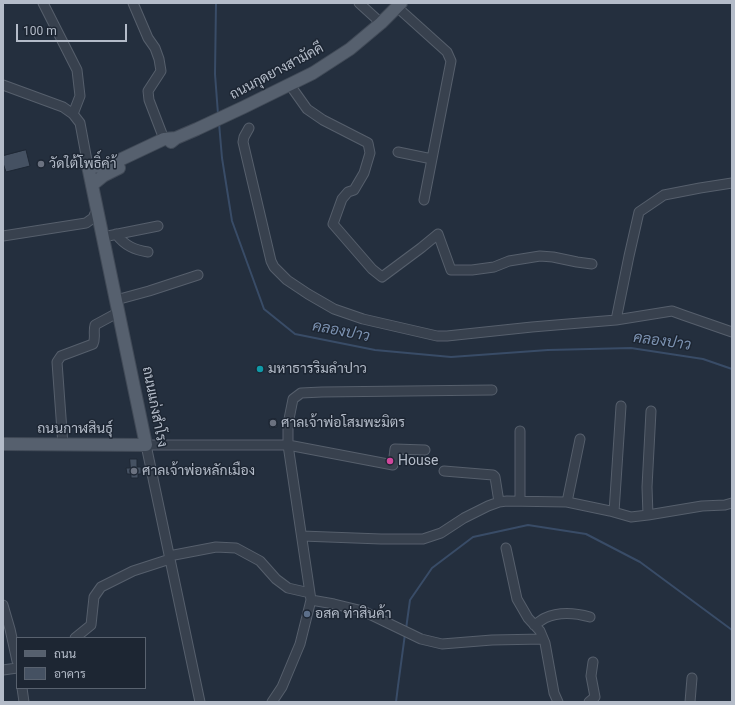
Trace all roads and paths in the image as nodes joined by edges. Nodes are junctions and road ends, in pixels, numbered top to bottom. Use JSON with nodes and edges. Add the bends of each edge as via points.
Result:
{"nodes":[{"id":1,"x":43,"y":3,"type":"edge"},
{"id":2,"x":133,"y":3,"type":"edge"},
{"id":3,"x":359,"y":3,"type":"edge"},
{"id":4,"x":399,"y":5,"type":"edge"},
{"id":5,"x":381,"y":23,"type":"junction"},
{"id":6,"x":3,"y":85,"type":"edge"},
{"id":7,"x":290,"y":85,"type":"junction"},
{"id":8,"x":73,"y":114,"type":"junction"},
{"id":9,"x":249,"y":128,"type":"dead end"},
{"id":10,"x":170,"y":138,"type":"junction"},
{"id":11,"x":398,"y":152,"type":"dead end"},
{"id":12,"x":432,"y":159,"type":"junction"},
{"id":13,"x":88,"y":166,"type":"junction"},
{"id":14,"x":732,"y":183,"type":"edge"},
{"id":15,"x":92,"y":185,"type":"junction"},
{"id":16,"x":424,"y":200,"type":"dead end"},
{"id":17,"x":97,"y":207,"type":"junction"},
{"id":18,"x":86,"y":223,"type":"junction"},
{"id":19,"x":158,"y":226,"type":"dead end"},
{"id":20,"x":116,"y":234,"type":"junction"},
{"id":21,"x":103,"y":235,"type":"junction"},
{"id":22,"x":3,"y":236,"type":"edge"},
{"id":23,"x":148,"y":252,"type":"dead end"},
{"id":24,"x":592,"y":264,"type":"dead end"},
{"id":25,"x":198,"y":275,"type":"dead end"},
{"id":26,"x":116,"y":300,"type":"junction"},
{"id":27,"x":119,"y":312,"type":"junction"},
{"id":28,"x":616,"y":320,"type":"junction"},
{"id":29,"x":732,"y":332,"type":"edge"},
{"id":30,"x":492,"y":390,"type":"dead end"},
{"id":31,"x":621,"y":406,"type":"dead end"},
{"id":32,"x":651,"y":411,"type":"dead end"},
{"id":33,"x":520,"y":431,"type":"dead end"},
{"id":34,"x":580,"y":439,"type":"dead end"},
{"id":35,"x":3,"y":444,"type":"edge"},
{"id":36,"x":63,"y":445,"type":"junction"},
{"id":37,"x":146,"y":445,"type":"junction"},
{"id":38,"x":288,"y":445,"type":"junction"},
{"id":39,"x":425,"y":450,"type":"dead end"},
{"id":40,"x":444,"y":471,"type":"dead end"},
{"id":41,"x":520,"y":501,"type":"junction"},
{"id":42,"x":499,"y":502,"type":"junction"},
{"id":43,"x":567,"y":502,"type":"junction"},
{"id":44,"x":732,"y":503,"type":"edge"},
{"id":45,"x":614,"y":512,"type":"junction"},
{"id":46,"x":648,"y":516,"type":"junction"},
{"id":47,"x":302,"y":536,"type":"junction"},
{"id":48,"x":506,"y":548,"type":"dead end"},
{"id":49,"x":169,"y":558,"type":"junction"},
{"id":50,"x":310,"y":597,"type":"junction"},
{"id":51,"x":3,"y":605,"type":"edge"},
{"id":52,"x":590,"y":617,"type":"dead end"},
{"id":53,"x":534,"y":625,"type":"junction"},
{"id":54,"x":76,"y":637,"type":"edge"},
{"id":55,"x":543,"y":639,"type":"junction"},
{"id":56,"x":16,"y":656,"type":"edge"},
{"id":57,"x":593,"y":662,"type":"dead end"},
{"id":58,"x":16,"y":668,"type":"edge"},
{"id":59,"x":3,"y":670,"type":"edge"},
{"id":60,"x":692,"y":678,"type":"dead end"},
{"id":61,"x":22,"y":689,"type":"edge"},
{"id":62,"x":24,"y":702,"type":"edge"},
{"id":63,"x":200,"y":702,"type":"edge"},
{"id":64,"x":272,"y":702,"type":"edge"},
{"id":65,"x":558,"y":702,"type":"edge"},
{"id":66,"x":589,"y":702,"type":"edge"},
{"id":67,"x":690,"y":702,"type":"edge"}],
"edges":[{"from":1,"to":8,"type":"street","via":[[77,70],[80,96]]},
{"from":2,"to":10,"type":"street","via":[[159,59],[161,71],[148,91],[149,100]]},
{"from":3,"to":5,"type":"street"},
{"from":4,"to":5,"type":"main road","name":"ถนนกุดยางสามัคคี"},
{"from":4,"to":12,"type":"street","via":[[447,52],[451,61]]},
{"from":5,"to":7,"type":"main road","name":"ถนนกุดยางสามัคคี","via":[[350,49]]},
{"from":6,"to":8,"type":"street","via":[[63,107]]},
{"from":7,"to":10,"type":"main road","name":"ถนนกุดยางสามัคคี","via":[[197,129]]},
{"from":7,"to":24,"type":"street","via":[[307,109],[322,120],[368,142],[370,152],[364,173],[354,190],[342,199],[333,224],[382,277],[438,234],[451,270],[494,267],[509,261],[540,256]]},
{"from":8,"to":13,"type":"street","via":[[80,123]]},
{"from":9,"to":28,"type":"street","via":[[243,142],[271,261],[287,280],[334,309],[363,319],[438,336]]},
{"from":10,"to":13,"type":"main road","name":"ถนนกุดยางสามัคคี","via":[[108,165]]},
{"from":10,"to":15,"type":"main road","name":"ถนนกุดยางสามัคคี","via":[[167,145],[110,172]]},
{"from":11,"to":12,"type":"street"},
{"from":12,"to":16,"type":"street"},
{"from":13,"to":15,"type":"main road","name":"ถนนแก่งสำโรง"},
{"from":14,"to":28,"type":"street","via":[[664,195],[639,212]]},
{"from":15,"to":17,"type":"main road","name":"ถนนแก่งสำโรง"},
{"from":17,"to":18,"type":"street","via":[[93,218]]},
{"from":17,"to":21,"type":"main road","name":"ถนนแก่งสำโรง"},
{"from":18,"to":21,"type":"street","via":[[94,226]]},
{"from":18,"to":22,"type":"street"},
{"from":19,"to":20,"type":"street"},
{"from":20,"to":21,"type":"street"},
{"from":20,"to":23,"type":"street","via":[[125,244]]},
{"from":21,"to":26,"type":"main road","name":"ถนนแก่งสำโรง"},
{"from":25,"to":26,"type":"street"},
{"from":26,"to":27,"type":"main road","name":"ถนนแก่งสำโรง"},
{"from":27,"to":36,"type":"street","via":[[95,325],[93,344],[60,356],[57,362]]},
{"from":27,"to":37,"type":"main road","name":"ถนนแก่งสำโรง"},
{"from":28,"to":29,"type":"street","via":[[672,311]]},
{"from":30,"to":38,"type":"street","via":[[301,393],[293,399],[288,424]]},
{"from":31,"to":45,"type":"street"},
{"from":32,"to":46,"type":"street"},
{"from":33,"to":41,"type":"street"},
{"from":34,"to":43,"type":"street"},
{"from":35,"to":36,"type":"main road","name":"ถนนกาฬสินธุ์"},
{"from":36,"to":37,"type":"main road","name":"ถนนกาฬสินธุ์"},
{"from":37,"to":38,"type":"street"},
{"from":37,"to":49,"type":"street","name":"ถนนแก่งสำโรง"},
{"from":38,"to":39,"type":"street","via":[[393,465],[395,449]]},
{"from":38,"to":47,"type":"street"},
{"from":40,"to":42,"type":"street","via":[[493,475]]},
{"from":41,"to":42,"type":"street"},
{"from":41,"to":43,"type":"street"},
{"from":42,"to":47,"type":"street","via":[[464,518],[441,533],[423,539]]},
{"from":43,"to":45,"type":"street"},
{"from":44,"to":46,"type":"street"},
{"from":45,"to":46,"type":"street","via":[[631,517]]},
{"from":47,"to":50,"type":"street"},
{"from":48,"to":53,"type":"street","via":[[518,599]]},
{"from":49,"to":50,"type":"street","via":[[216,547],[236,548],[260,561],[288,588]]},
{"from":49,"to":54,"type":"street","via":[[133,571],[101,587],[94,597],[91,625]]},
{"from":49,"to":63,"type":"street","name":"ถนนแก่งสำโรง"},
{"from":50,"to":55,"type":"street","via":[[363,610],[421,639],[442,644]]},
{"from":50,"to":64,"type":"street","via":[[300,644],[282,687]]},
{"from":51,"to":56,"type":"street"},
{"from":52,"to":53,"type":"street","via":[[562,613],[545,618]]},
{"from":53,"to":55,"type":"street"},
{"from":55,"to":65,"type":"street"},
{"from":57,"to":66,"type":"street","via":[[591,676],[595,697]]},
{"from":58,"to":59,"type":"street"},
{"from":60,"to":67,"type":"street"},
{"from":61,"to":62,"type":"street"}]}
